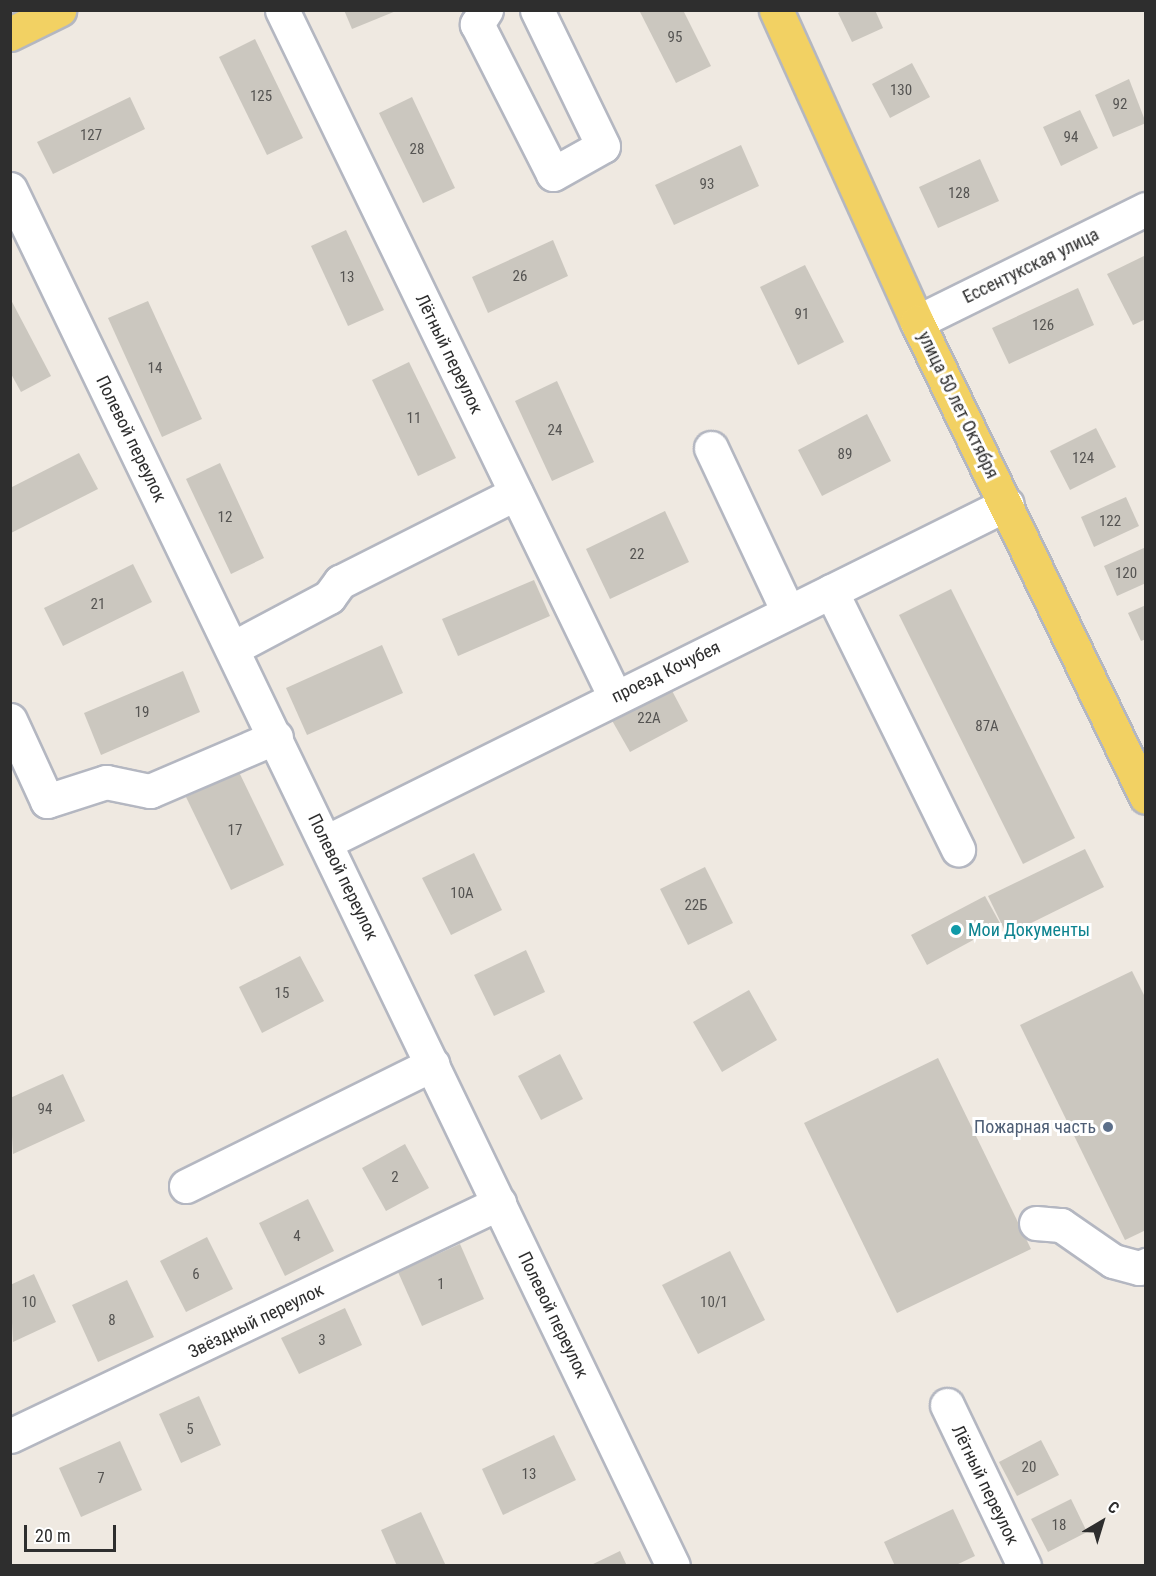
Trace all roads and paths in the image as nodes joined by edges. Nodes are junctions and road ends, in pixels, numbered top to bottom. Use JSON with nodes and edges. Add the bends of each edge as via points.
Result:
{"nodes":[{"id":1,"x":59,"y":10,"type":"edge"},
{"id":2,"x":282,"y":10,"type":"edge"},
{"id":3,"x":486,"y":10,"type":"edge"},
{"id":4,"x":537,"y":10,"type":"edge"},
{"id":5,"x":776,"y":10,"type":"edge"},
{"id":6,"x":10,"y":34,"type":"edge"},
{"id":7,"x":10,"y":189,"type":"edge"},
{"id":8,"x":1146,"y":210,"type":"edge"},
{"id":9,"x":917,"y":322,"type":"junction"},
{"id":10,"x":711,"y":448,"type":"dead end"},
{"id":11,"x":516,"y":493,"type":"junction"},
{"id":12,"x":1007,"y":504,"type":"junction"},
{"id":13,"x":831,"y":591,"type":"junction"},
{"id":14,"x":789,"y":612,"type":"junction"},
{"id":15,"x":233,"y":648,"type":"junction"},
{"id":16,"x":615,"y":697,"type":"junction"},
{"id":17,"x":10,"y":720,"type":"edge"},
{"id":18,"x":276,"y":737,"type":"junction"},
{"id":19,"x":1146,"y":797,"type":"edge"},
{"id":20,"x":326,"y":842,"type":"junction"},
{"id":21,"x":958,"y":849,"type":"dead end"},
{"id":22,"x":433,"y":1064,"type":"junction"},
{"id":23,"x":186,"y":1186,"type":"dead end"},
{"id":24,"x":499,"y":1203,"type":"junction"},
{"id":25,"x":1036,"y":1223,"type":"dead end"},
{"id":26,"x":1146,"y":1265,"type":"edge"},
{"id":27,"x":947,"y":1405,"type":"dead end"},
{"id":28,"x":10,"y":1436,"type":"edge"},
{"id":29,"x":673,"y":1566,"type":"edge"},
{"id":30,"x":1024,"y":1566,"type":"edge"}],
"edges":[{"from":1,"to":6,"type":"main road"},
{"from":2,"to":11,"type":"street","name":"Лётный переулок"},
{"from":3,"to":4,"type":"street","via":[[477,24],[553,174],[603,146]]},
{"from":5,"to":9,"type":"main road","name":"улица 50 лет Октября"},
{"from":7,"to":15,"type":"street","name":"Полевой переулок"},
{"from":8,"to":9,"type":"street","name":"Ессентукская улица"},
{"from":9,"to":12,"type":"main road","name":"улица 50 лет Октября"},
{"from":10,"to":14,"type":"street"},
{"from":11,"to":15,"type":"street","via":[[340,582],[329,597]]},
{"from":11,"to":16,"type":"street","name":"Лётный переулок"},
{"from":12,"to":13,"type":"street","name":"проезд Кочубея"},
{"from":12,"to":19,"type":"main road","name":"улица 50 лет Октября"},
{"from":13,"to":14,"type":"street","name":"проезд Кочубея"},
{"from":13,"to":21,"type":"street"},
{"from":14,"to":16,"type":"street","name":"проезд Кочубея"},
{"from":15,"to":18,"type":"street","name":"Полевой переулок"},
{"from":16,"to":20,"type":"street","name":"проезд Кочубея"},
{"from":17,"to":18,"type":"street","via":[[48,801],[106,782],[150,791]]},
{"from":18,"to":20,"type":"street","name":"Полевой переулок"},
{"from":20,"to":22,"type":"street","name":"Полевой переулок"},
{"from":22,"to":23,"type":"street"},
{"from":22,"to":24,"type":"street","name":"Полевой переулок"},
{"from":24,"to":28,"type":"street","name":"Звёздный переулок"},
{"from":24,"to":29,"type":"street","name":"Полевой переулок"},
{"from":25,"to":26,"type":"street","via":[[1061,1225],[1113,1261],[1139,1269]]},
{"from":27,"to":30,"type":"street","name":"Лётный переулок"}]}
